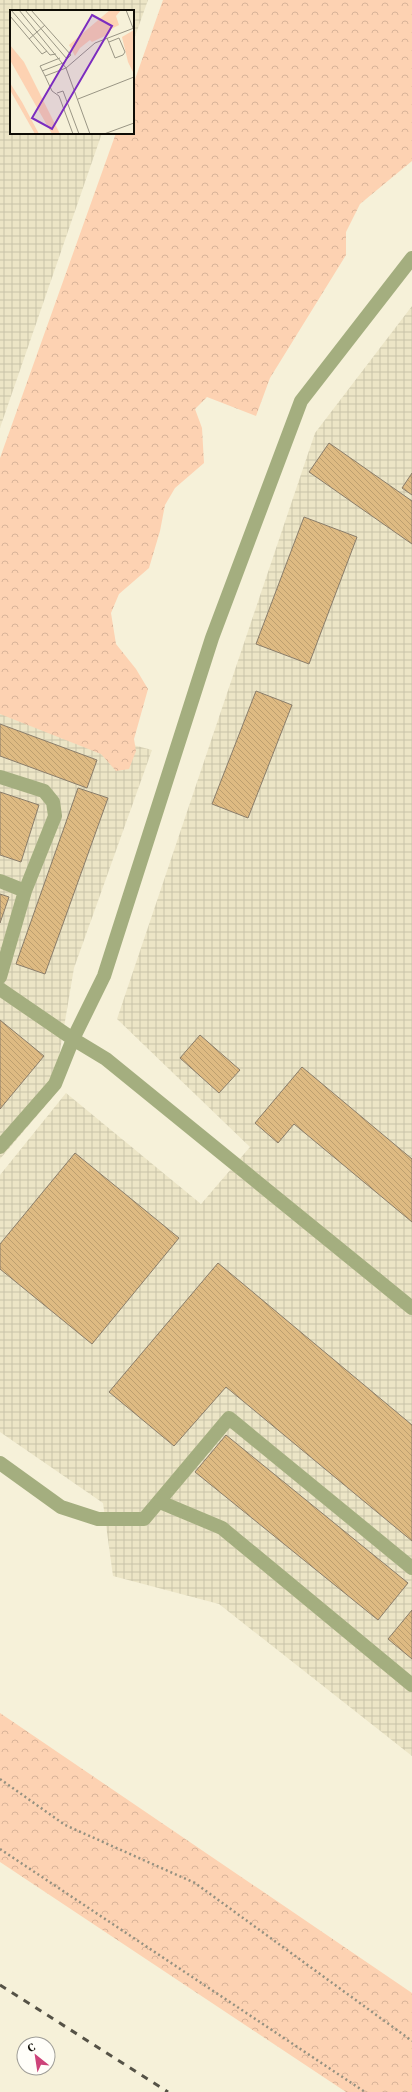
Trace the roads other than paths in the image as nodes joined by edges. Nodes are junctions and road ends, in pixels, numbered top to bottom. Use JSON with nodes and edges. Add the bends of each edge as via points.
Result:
{"nodes":[{"id":1,"x":412,"y":258,"type":"edge"},
{"id":2,"x":0,"y":777,"type":"edge"},
{"id":3,"x":0,"y":882,"type":"edge"},
{"id":4,"x":25,"y":891,"type":"junction"},
{"id":5,"x":0,"y":977,"type":"edge"},
{"id":6,"x":0,"y":989,"type":"edge"},
{"id":7,"x":73,"y":1039,"type":"junction"},
{"id":8,"x":0,"y":1147,"type":"edge"},
{"id":9,"x":412,"y":1308,"type":"edge"},
{"id":10,"x":0,"y":1463,"type":"edge"},
{"id":11,"x":160,"y":1502,"type":"junction"},
{"id":12,"x":412,"y":1568,"type":"edge"},
{"id":13,"x":412,"y":1685,"type":"edge"}],
"edges":[{"from":1,"to":7,"type":"lane","via":[[301,401],[212,638],[104,976]]},
{"from":2,"to":4,"type":"lane","via":[[44,791],[52,802],[55,816]]},
{"from":3,"to":4,"type":"lane"},
{"from":4,"to":5,"type":"lane"},
{"from":6,"to":7,"type":"lane"},
{"from":7,"to":8,"type":"lane","via":[[55,1084]]},
{"from":7,"to":9,"type":"lane","via":[[106,1059]]},
{"from":10,"to":11,"type":"lane","via":[[61,1506],[98,1519],[144,1519]]},
{"from":11,"to":12,"type":"lane","via":[[229,1418]]},
{"from":11,"to":13,"type":"lane","via":[[222,1528]]}]}
